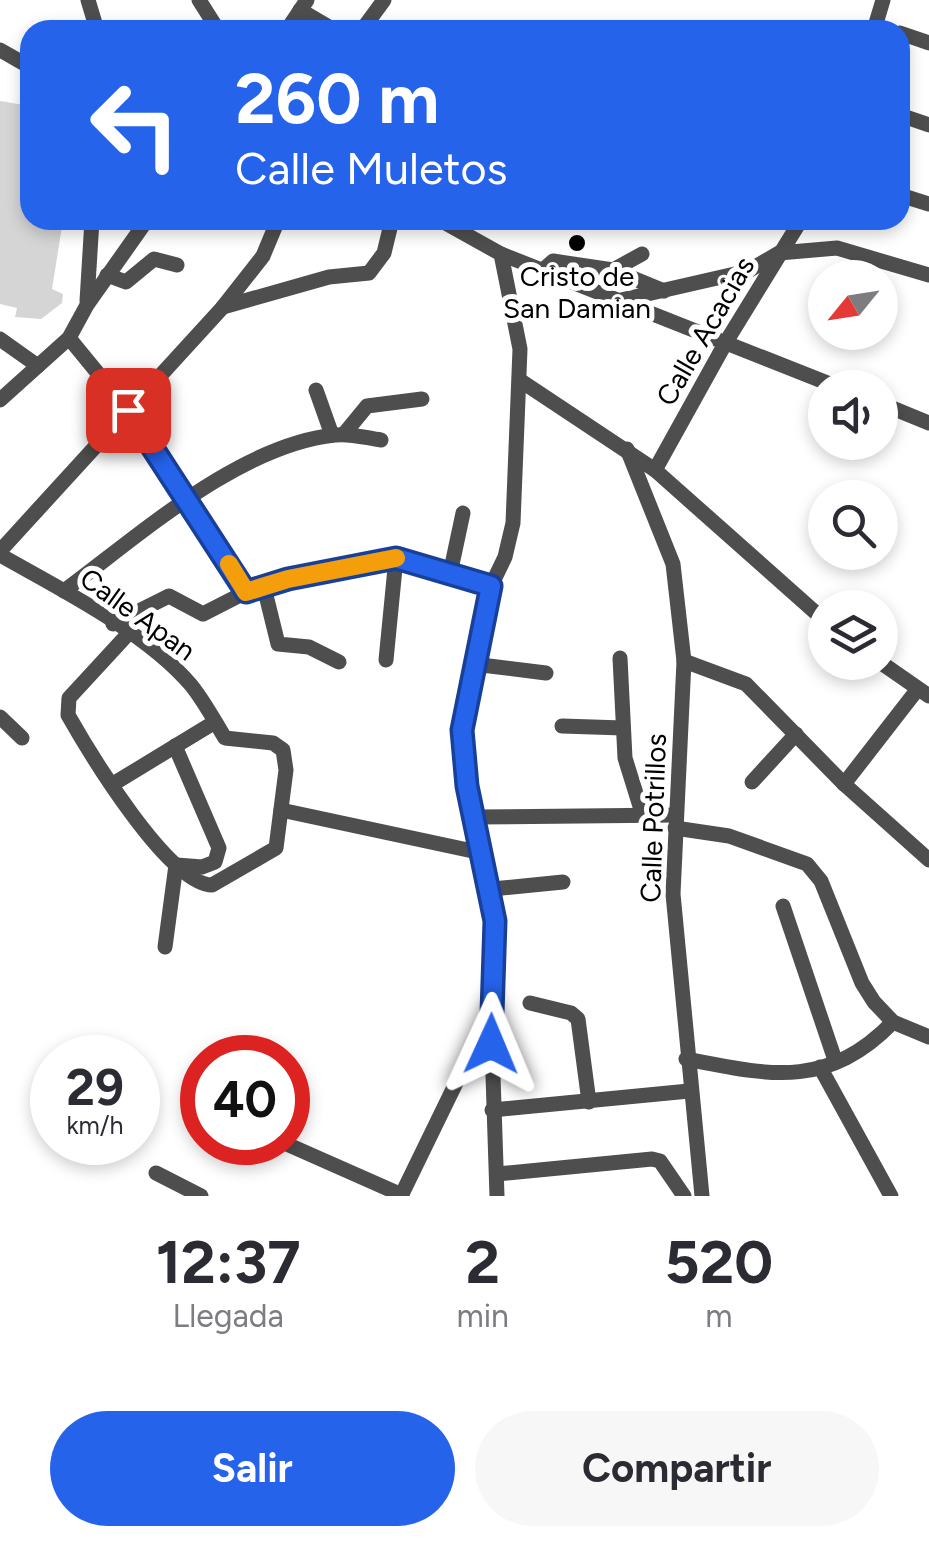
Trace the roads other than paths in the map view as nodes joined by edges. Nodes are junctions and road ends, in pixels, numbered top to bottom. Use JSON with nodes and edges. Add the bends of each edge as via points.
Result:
{"nodes":[{"id":1,"x":91,"y":230,"type":"edge"},
{"id":2,"x":140,"y":230,"type":"edge"},
{"id":3,"x":274,"y":230,"type":"edge"},
{"id":4,"x":390,"y":230,"type":"edge"},
{"id":5,"x":458,"y":230,"type":"edge"},
{"id":6,"x":794,"y":230,"type":"edge"},
{"id":7,"x":778,"y":253,"type":"junction"},
{"id":8,"x":501,"y":254,"type":"junction"},
{"id":9,"x":642,"y":254,"type":"dead end"},
{"id":10,"x":177,"y":266,"type":"dead end"},
{"id":11,"x":544,"y":269,"type":"junction"},
{"id":12,"x":613,"y":270,"type":"junction"},
{"id":13,"x":107,"y":275,"type":"junction"},
{"id":14,"x":929,"y":275,"type":"edge"},
{"id":15,"x":664,"y":291,"type":"junction"},
{"id":16,"x":621,"y":300,"type":"junction"},
{"id":17,"x":87,"y":305,"type":"junction"},
{"id":18,"x":223,"y":307,"type":"junction"},
{"id":19,"x":69,"y":338,"type":"junction"},
{"id":20,"x":0,"y":339,"type":"edge"},
{"id":21,"x":726,"y":342,"type":"junction"},
{"id":22,"x":38,"y":366,"type":"junction"},
{"id":23,"x":808,"y":375,"type":"edge"},
{"id":24,"x":521,"y":382,"type":"junction"},
{"id":25,"x":316,"y":390,"type":"dead end"},
{"id":26,"x":422,"y":399,"type":"dead end"},
{"id":27,"x":0,"y":400,"type":"edge"},
{"id":28,"x":128,"y":410,"type":"junction"},
{"id":29,"x":898,"y":411,"type":"edge"},
{"id":30,"x":929,"y":423,"type":"edge"},
{"id":31,"x":338,"y":435,"type":"junction"},
{"id":32,"x":380,"y":440,"type":"dead end"},
{"id":33,"x":627,"y":449,"type":"junction"},
{"id":34,"x":655,"y":470,"type":"junction"},
{"id":35,"x":190,"y":500,"type":"junction"},
{"id":36,"x":464,"y":513,"type":"dead end"},
{"id":37,"x":0,"y":553,"type":"edge"},
{"id":38,"x":396,"y":558,"type":"junction"},
{"id":39,"x":450,"y":574,"type":"junction"},
{"id":40,"x":491,"y":586,"type":"junction"},
{"id":41,"x":264,"y":587,"type":"junction"},
{"id":42,"x":64,"y":590,"type":"junction"},
{"id":43,"x":246,"y":592,"type":"junction"},
{"id":44,"x":808,"y":606,"type":"edge"},
{"id":45,"x":113,"y":624,"type":"junction"},
{"id":46,"x":128,"y":634,"type":"junction"},
{"id":47,"x":620,"y":658,"type":"dead end"},
{"id":48,"x":386,"y":660,"type":"dead end"},
{"id":49,"x":684,"y":661,"type":"junction"},
{"id":50,"x":339,"y":662,"type":"dead end"},
{"id":51,"x":473,"y":664,"type":"junction"},
{"id":52,"x":546,"y":672,"type":"dead end"},
{"id":53,"x":898,"y":675,"type":"edge"},
{"id":54,"x":923,"y":693,"type":"edge"},
{"id":55,"x":0,"y":718,"type":"edge"},
{"id":56,"x":215,"y":722,"type":"junction"},
{"id":57,"x":562,"y":726,"type":"dead end"},
{"id":58,"x":622,"y":728,"type":"junction"},
{"id":59,"x":796,"y":734,"type":"junction"},
{"id":60,"x":22,"y":738,"type":"dead end"},
{"id":61,"x":175,"y":746,"type":"junction"},
{"id":62,"x":752,"y":782,"type":"dead end"},
{"id":63,"x":113,"y":784,"type":"junction"},
{"id":64,"x":844,"y":784,"type":"junction"},
{"id":65,"x":282,"y":810,"type":"junction"},
{"id":66,"x":643,"y":816,"type":"junction"},
{"id":67,"x":474,"y":817,"type":"junction"},
{"id":68,"x":675,"y":821,"type":"junction"},
{"id":69,"x":482,"y":852,"type":"junction"},
{"id":70,"x":929,"y":860,"type":"edge"},
{"id":71,"x":176,"y":865,"type":"junction"},
{"id":72,"x":564,"y":882,"type":"dead end"},
{"id":73,"x":492,"y":889,"type":"junction"},
{"id":74,"x":783,"y":906,"type":"dead end"},
{"id":75,"x":165,"y":947,"type":"dead end"},
{"id":76,"x":530,"y":1003,"type":"dead end"},
{"id":77,"x":491,"y":1011,"type":"junction"},
{"id":78,"x":893,"y":1022,"type":"junction"},
{"id":79,"x":929,"y":1037,"type":"edge"},
{"id":80,"x":686,"y":1059,"type":"junction"},
{"id":81,"x":827,"y":1063,"type":"junction"},
{"id":82,"x":689,"y":1091,"type":"junction"},
{"id":83,"x":589,"y":1102,"type":"junction"},
{"id":84,"x":492,"y":1110,"type":"junction"},
{"id":85,"x":310,"y":1155,"type":"edge"},
{"id":86,"x":156,"y":1173,"type":"dead end"},
{"id":87,"x":497,"y":1174,"type":"junction"},
{"id":88,"x":201,"y":1196,"type":"edge"},
{"id":89,"x":401,"y":1196,"type":"edge"},
{"id":90,"x":497,"y":1196,"type":"edge"},
{"id":91,"x":684,"y":1196,"type":"edge"},
{"id":92,"x":702,"y":1196,"type":"edge"},
{"id":93,"x":891,"y":1196,"type":"edge"}],
"edges":[{"from":1,"to":17,"type":"street"},
{"from":2,"to":13,"type":"street"},
{"from":3,"to":18,"type":"street","via":[[263,256]]},
{"from":4,"to":18,"type":"street","via":[[384,254],[369,274]]},
{"from":5,"to":8,"type":"street"},
{"from":6,"to":7,"type":"street","name":"Calle Acacias"},
{"from":7,"to":14,"type":"street","via":[[848,248]]},
{"from":7,"to":15,"type":"street","via":[[748,271]]},
{"from":7,"to":21,"type":"street","name":"Calle Acacias"},
{"from":8,"to":11,"type":"street"},
{"from":8,"to":24,"type":"street","via":[[518,323]]},
{"from":9,"to":12,"type":"street"},
{"from":10,"to":13,"type":"street","via":[[154,258],[126,282]]},
{"from":11,"to":12,"type":"street","via":[[553,261]]},
{"from":11,"to":16,"type":"street"},
{"from":12,"to":15,"type":"street"},
{"from":13,"to":17,"type":"street"},
{"from":15,"to":16,"type":"street"},
{"from":16,"to":21,"type":"street"},
{"from":17,"to":19,"type":"street"},
{"from":18,"to":28,"type":"street"},
{"from":19,"to":22,"type":"street"},
{"from":19,"to":28,"type":"street"},
{"from":20,"to":22,"type":"street"},
{"from":21,"to":23,"type":"street"},
{"from":21,"to":34,"type":"street","name":"Calle Acacias"},
{"from":22,"to":27,"type":"street"},
{"from":24,"to":33,"type":"street"},
{"from":24,"to":40,"type":"street","via":[[511,541]]},
{"from":25,"to":31,"type":"street"},
{"from":26,"to":31,"type":"street","via":[[367,406]]},
{"from":28,"to":35,"type":"street"},
{"from":28,"to":37,"type":"street"},
{"from":29,"to":30,"type":"street"},
{"from":31,"to":32,"type":"street"},
{"from":31,"to":35,"type":"street","via":[[285,448]]},
{"from":33,"to":34,"type":"street"},
{"from":33,"to":49,"type":"street","name":"Calle Potrillos","via":[[673,564]]},
{"from":34,"to":44,"type":"street"},
{"from":35,"to":42,"type":"street"},
{"from":35,"to":43,"type":"street"},
{"from":36,"to":39,"type":"street"},
{"from":37,"to":42,"type":"street","name":"Calle Apan"},
{"from":38,"to":39,"type":"street"},
{"from":38,"to":41,"type":"street"},
{"from":38,"to":48,"type":"street"},
{"from":39,"to":40,"type":"street"},
{"from":40,"to":51,"type":"street"},
{"from":41,"to":43,"type":"street"},
{"from":41,"to":50,"type":"street","via":[[277,642],[309,647]]},
{"from":42,"to":45,"type":"street","name":"Calle Apan"},
{"from":43,"to":45,"type":"street","via":[[203,614],[169,596]]},
{"from":45,"to":46,"type":"street","name":"Calle Apan"},
{"from":46,"to":56,"type":"street","name":"Calle Apan","via":[[190,683]]},
{"from":46,"to":63,"type":"street","via":[[65,707]]},
{"from":47,"to":58,"type":"street"},
{"from":49,"to":59,"type":"street","via":[[746,684]]},
{"from":49,"to":68,"type":"street","name":"Calle Potrillos"},
{"from":51,"to":52,"type":"street"},
{"from":51,"to":67,"type":"street","via":[[462,730]]},
{"from":53,"to":54,"type":"street"},
{"from":54,"to":64,"type":"street"},
{"from":55,"to":60,"type":"street"},
{"from":56,"to":61,"type":"street"},
{"from":56,"to":65,"type":"street","name":"Calle Apan","via":[[228,740],[273,743],[283,750]]},
{"from":57,"to":58,"type":"street"},
{"from":58,"to":66,"type":"street"},
{"from":59,"to":62,"type":"street"},
{"from":59,"to":64,"type":"street"},
{"from":61,"to":63,"type":"street"},
{"from":61,"to":71,"type":"street","via":[[220,848],[215,862]]},
{"from":63,"to":71,"type":"street","via":[[141,829]]},
{"from":64,"to":70,"type":"street"},
{"from":65,"to":69,"type":"street"},
{"from":65,"to":71,"type":"street","name":"Calle Apan","via":[[276,848],[240,870],[206,885]]},
{"from":66,"to":67,"type":"street"},
{"from":66,"to":68,"type":"street"},
{"from":67,"to":69,"type":"street"},
{"from":68,"to":78,"type":"street","via":[[807,864],[821,881],[862,983]]},
{"from":68,"to":80,"type":"street","name":"Calle Potrillos","via":[[673,894]]},
{"from":69,"to":73,"type":"street"},
{"from":71,"to":75,"type":"street"},
{"from":72,"to":73,"type":"street"},
{"from":73,"to":77,"type":"street"},
{"from":74,"to":81,"type":"street"},
{"from":76,"to":83,"type":"street","via":[[578,1019]]},
{"from":77,"to":84,"type":"street"},
{"from":77,"to":89,"type":"street"},
{"from":78,"to":79,"type":"street"},
{"from":78,"to":81,"type":"street","via":[[876,1039]]},
{"from":80,"to":81,"type":"street","via":[[787,1076]]},
{"from":80,"to":82,"type":"street","name":"Calle Potrillos"},
{"from":81,"to":93,"type":"street"},
{"from":82,"to":83,"type":"street"},
{"from":82,"to":92,"type":"street","name":"Calle Potrillos"},
{"from":83,"to":84,"type":"street"},
{"from":84,"to":87,"type":"street"},
{"from":85,"to":89,"type":"street"},
{"from":86,"to":88,"type":"street"},
{"from":87,"to":90,"type":"street"},
{"from":87,"to":91,"type":"street","via":[[652,1159]]}]}
